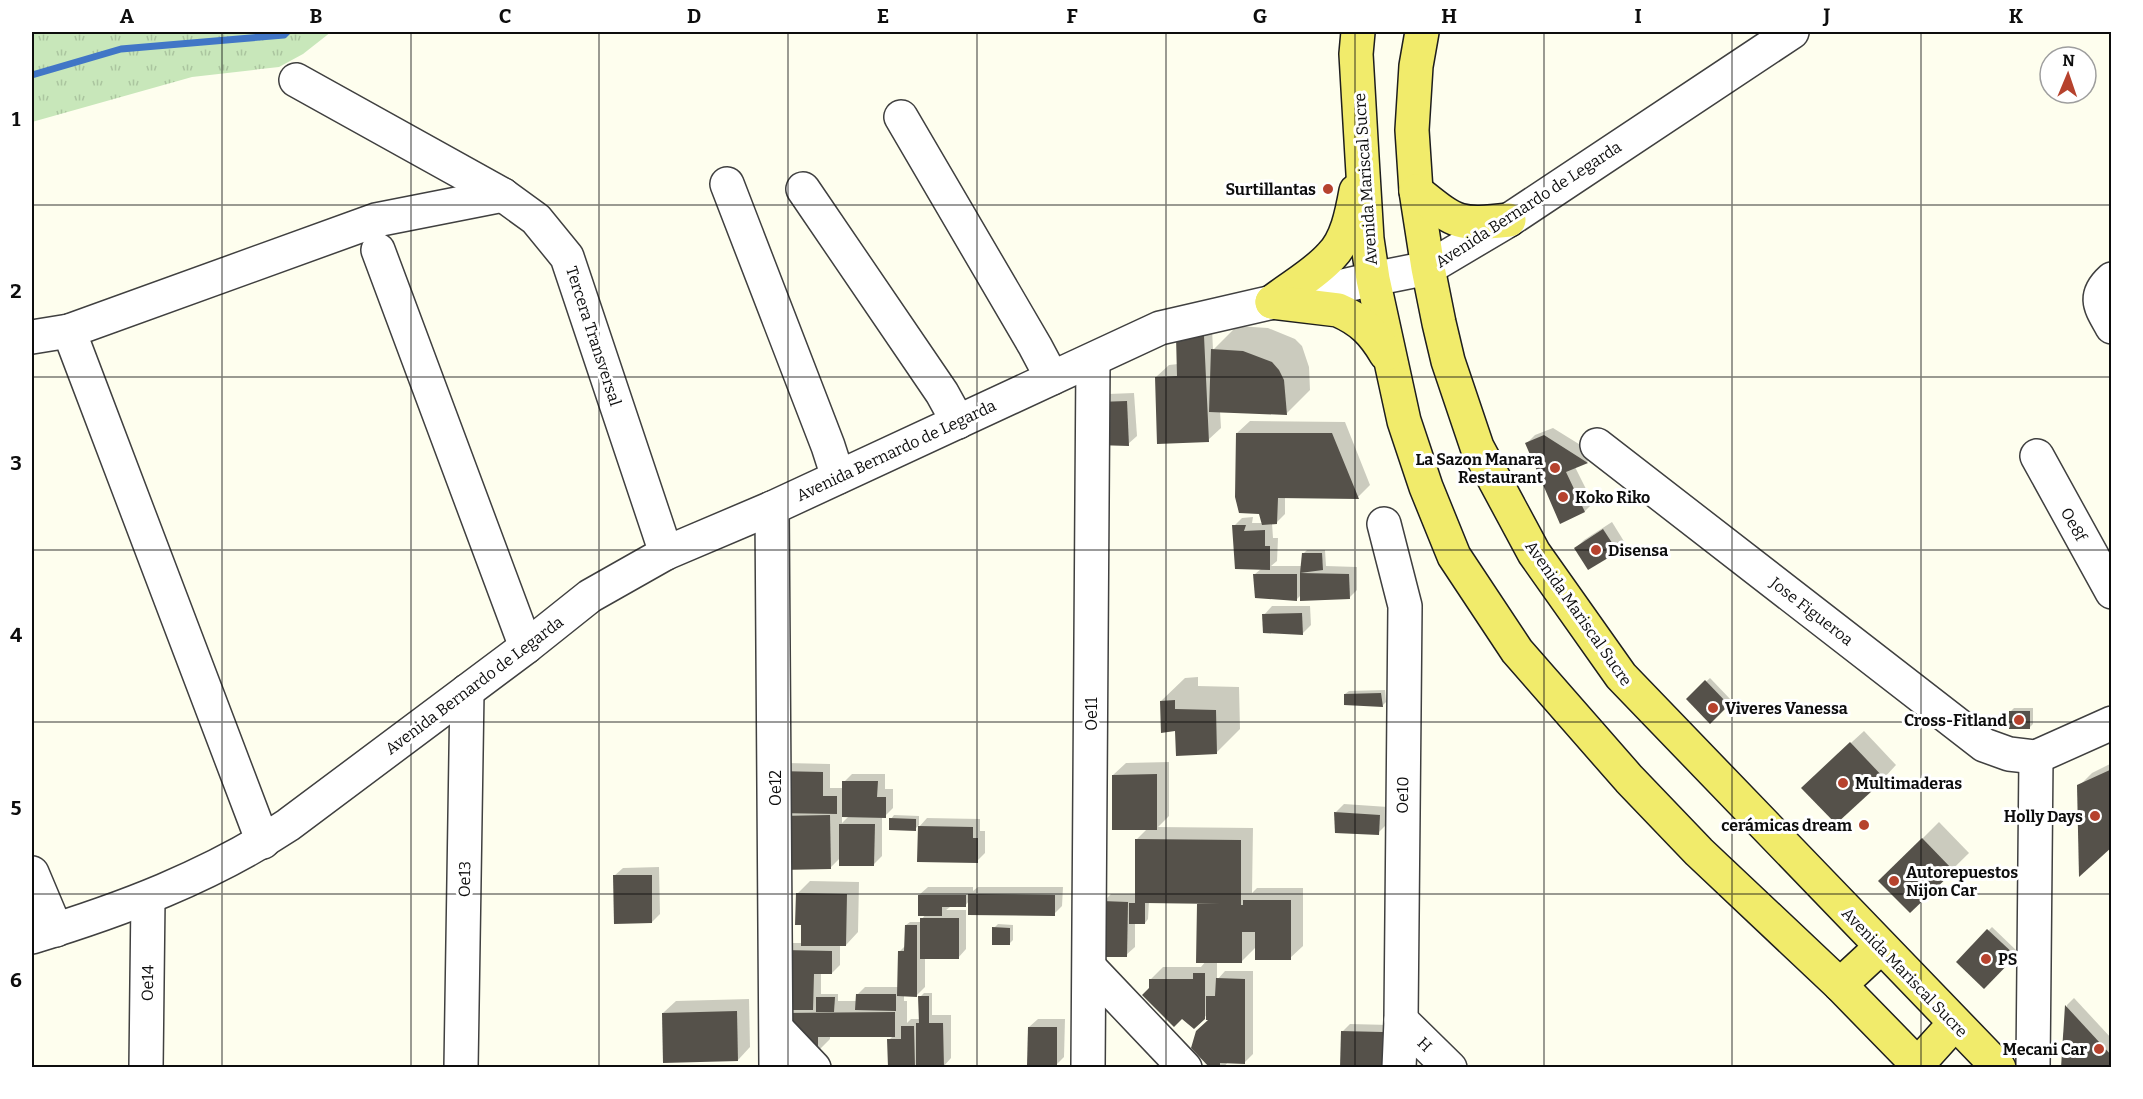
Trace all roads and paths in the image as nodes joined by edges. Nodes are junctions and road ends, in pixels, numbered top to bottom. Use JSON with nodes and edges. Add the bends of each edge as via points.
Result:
{"nodes":[{"id":1,"x":1358,"y":32,"type":"edge"},
{"id":2,"x":1422,"y":32,"type":"edge"},
{"id":3,"x":1792,"y":32,"type":"edge"},
{"id":4,"x":297,"y":80,"type":"dead end"},
{"id":5,"x":901,"y":117,"type":"dead end"},
{"id":6,"x":1362,"y":157,"type":"junction"},
{"id":7,"x":727,"y":184,"type":"dead end"},
{"id":8,"x":803,"y":189,"type":"dead end"},
{"id":9,"x":1416,"y":191,"type":"junction"},
{"id":10,"x":503,"y":195,"type":"junction"},
{"id":11,"x":1509,"y":220,"type":"junction"},
{"id":12,"x":378,"y":250,"type":"dead end"},
{"id":13,"x":1428,"y":268,"type":"junction"},
{"id":14,"x":1373,"y":279,"type":"junction"},
{"id":15,"x":2112,"y":279,"type":"edge"},
{"id":16,"x":1272,"y":302,"type":"junction"},
{"id":17,"x":2112,"y":327,"type":"edge"},
{"id":18,"x":69,"y":331,"type":"junction"},
{"id":19,"x":32,"y":337,"type":"edge"},
{"id":20,"x":1093,"y":360,"type":"junction"},
{"id":21,"x":1390,"y":361,"type":"junction"},
{"id":22,"x":1052,"y":378,"type":"junction"},
{"id":23,"x":958,"y":422,"type":"junction"},
{"id":24,"x":1598,"y":445,"type":"dead end"},
{"id":25,"x":2037,"y":456,"type":"dead end"},
{"id":26,"x":838,"y":477,"type":"junction"},
{"id":27,"x":772,"y":508,"type":"junction"},
{"id":28,"x":1384,"y":524,"type":"dead end"},
{"id":29,"x":666,"y":553,"type":"junction"},
{"id":30,"x":2112,"y":592,"type":"edge"},
{"id":31,"x":526,"y":646,"type":"junction"},
{"id":32,"x":467,"y":691,"type":"junction"},
{"id":33,"x":2111,"y":724,"type":"edge"},
{"id":34,"x":2036,"y":757,"type":"junction"},
{"id":35,"x":262,"y":842,"type":"junction"},
{"id":36,"x":32,"y":873,"type":"edge"},
{"id":37,"x":148,"y":898,"type":"junction"},
{"id":38,"x":44,"y":933,"type":"edge"},
{"id":39,"x":1881,"y":947,"type":"junction"},
{"id":40,"x":1090,"y":968,"type":"junction"},
{"id":41,"x":1840,"y":985,"type":"junction"},
{"id":42,"x":1401,"y":1020,"type":"junction"},
{"id":43,"x":1955,"y":1023,"type":"junction"},
{"id":44,"x":777,"y":1029,"type":"junction"},
{"id":45,"x":1920,"y":1066,"type":"edge"},
{"id":46,"x":462,"y":1067,"type":"edge"},
{"id":47,"x":146,"y":1068,"type":"edge"},
{"id":48,"x":776,"y":1068,"type":"edge"},
{"id":49,"x":814,"y":1068,"type":"edge"},
{"id":50,"x":1088,"y":1068,"type":"edge"},
{"id":51,"x":1185,"y":1068,"type":"edge"},
{"id":52,"x":1399,"y":1068,"type":"edge"},
{"id":53,"x":1450,"y":1068,"type":"edge"},
{"id":54,"x":1999,"y":1068,"type":"edge"},
{"id":55,"x":2033,"y":1068,"type":"edge"}],
"edges":[{"from":1,"to":6,"type":"main road","name":"Avenida Mariscal Sucre"},
{"from":2,"to":9,"type":"main road","name":"Avenida Mariscal Sucre","via":[[1412,130]]},
{"from":3,"to":11,"type":"street","name":"Avenida Bernardo de Legarda"},
{"from":4,"to":10,"type":"street","name":"Tercera Transversal"},
{"from":5,"to":22,"type":"street"},
{"from":6,"to":14,"type":"main road","name":"Avenida Mariscal Sucre"},
{"from":6,"to":16,"type":"main road","via":[[1353,210],[1337,249]]},
{"from":7,"to":26,"type":"street"},
{"from":8,"to":23,"type":"street"},
{"from":9,"to":11,"type":"main road","via":[[1460,222]]},
{"from":9,"to":13,"type":"main road","name":"Avenida Mariscal Sucre"},
{"from":10,"to":18,"type":"street","via":[[376,220]]},
{"from":10,"to":29,"type":"street","name":"Tercera Transversal","via":[[536,219],[567,257]]},
{"from":11,"to":13,"type":"street","name":"Avenida Bernardo de Legarda"},
{"from":12,"to":31,"type":"street"},
{"from":13,"to":14,"type":"street","name":"Avenida Bernardo de Legarda"},
{"from":13,"to":39,"type":"main road","name":"Avenida Mariscal Sucre","via":[[1448,361],[1477,447],[1534,553],[1621,676]]},
{"from":14,"to":16,"type":"street","name":"Avenida Bernardo de Legarda"},
{"from":14,"to":21,"type":"main road","name":"Avenida Mariscal Sucre"},
{"from":15,"to":17,"type":"street","via":[[2100,294],[2099,304]]},
{"from":16,"to":20,"type":"street","name":"Avenida Bernardo de Legarda","via":[[1160,328]]},
{"from":16,"to":21,"type":"main road","via":[[1338,310],[1366,326]]},
{"from":18,"to":19,"type":"street"},
{"from":18,"to":35,"type":"street"},
{"from":20,"to":22,"type":"street","name":"Avenida Bernardo de Legarda"},
{"from":20,"to":40,"type":"street","name":"Oe11"},
{"from":21,"to":41,"type":"main road","name":"Avenida Mariscal Sucre","via":[[1404,421],[1454,556],[1517,651],[1691,844]]},
{"from":22,"to":23,"type":"street","name":"Avenida Bernardo de Legarda"},
{"from":23,"to":26,"type":"street","name":"Avenida Bernardo de Legarda"},
{"from":24,"to":34,"type":"street","name":"Jose Figueroa","via":[[1984,745],[2009,754]]},
{"from":25,"to":30,"type":"street","name":"Oe8f"},
{"from":26,"to":27,"type":"street","name":"Avenida Bernardo de Legarda"},
{"from":27,"to":29,"type":"street","name":"Avenida Bernardo de Legarda"},
{"from":27,"to":44,"type":"street","name":"Oe12"},
{"from":28,"to":42,"type":"street","name":"Oe10","via":[[1404,606]]},
{"from":29,"to":31,"type":"street","name":"Avenida Bernardo de Legarda","via":[[590,596]]},
{"from":31,"to":32,"type":"street","name":"Avenida Bernardo de Legarda"},
{"from":32,"to":35,"type":"street","name":"Avenida Bernardo de Legarda"},
{"from":32,"to":46,"type":"street","name":"Oe13"},
{"from":33,"to":34,"type":"street"},
{"from":34,"to":55,"type":"street"},
{"from":35,"to":37,"type":"street","name":"Avenida Bernardo de Legarda"},
{"from":36,"to":38,"type":"street"},
{"from":37,"to":38,"type":"street","name":"Avenida Bernardo de Legarda"},
{"from":37,"to":47,"type":"street","name":"Oe14"},
{"from":39,"to":41,"type":"main road"},
{"from":39,"to":43,"type":"main road","name":"Avenida Mariscal Sucre"},
{"from":40,"to":50,"type":"street","name":"Oe11"},
{"from":40,"to":51,"type":"street"},
{"from":41,"to":45,"type":"main road","name":"Avenida Mariscal Sucre"},
{"from":42,"to":52,"type":"street","name":"Oe10"},
{"from":42,"to":53,"type":"street","name":"H"},
{"from":43,"to":45,"type":"main road"},
{"from":43,"to":54,"type":"main road","name":"Avenida Mariscal Sucre"},
{"from":44,"to":48,"type":"street","name":"Oe12"},
{"from":44,"to":49,"type":"street"}]}
